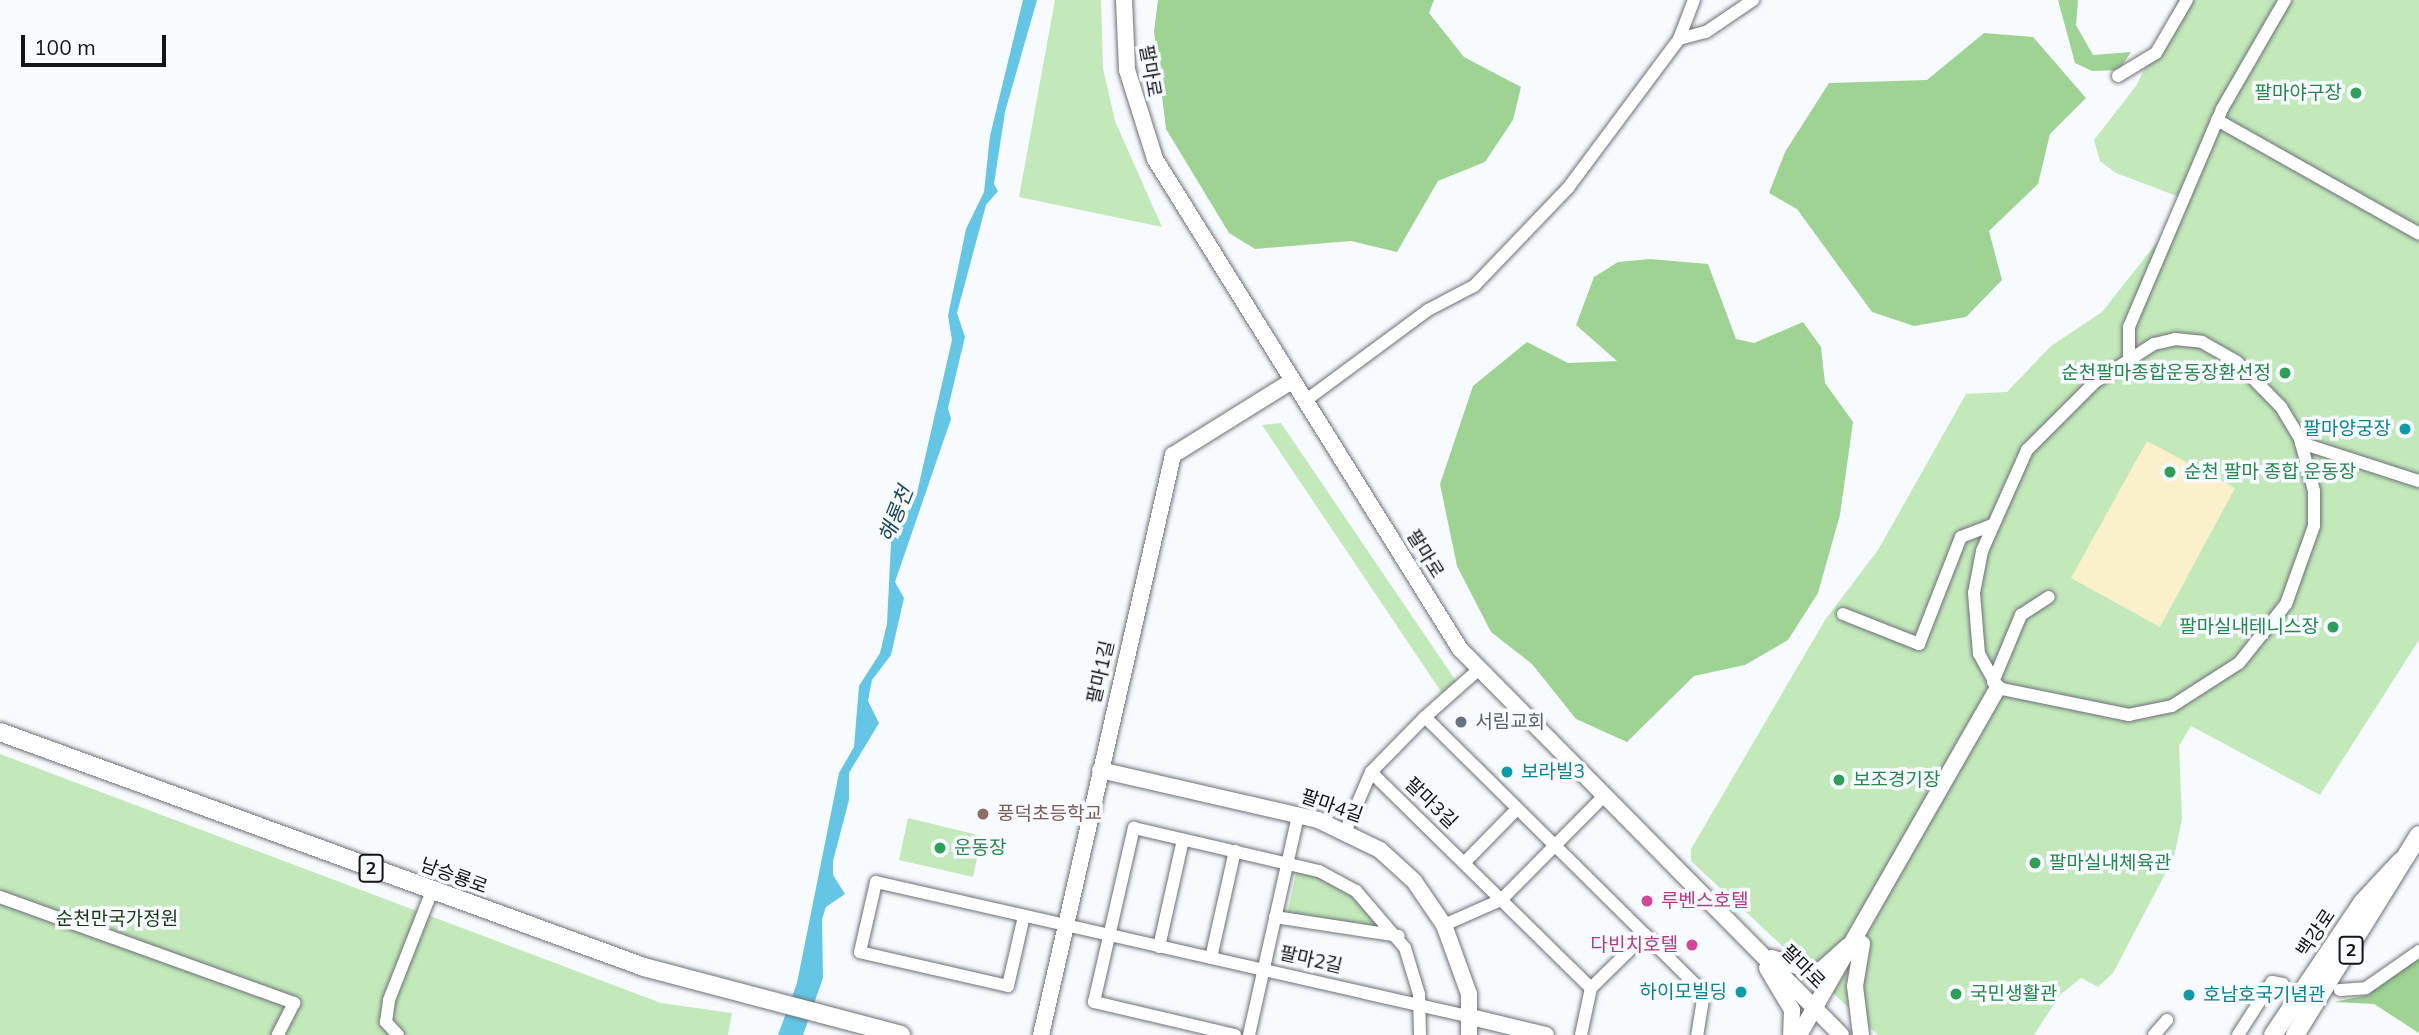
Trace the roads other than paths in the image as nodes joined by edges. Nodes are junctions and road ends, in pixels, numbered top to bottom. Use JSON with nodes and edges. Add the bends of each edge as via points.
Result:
{"nodes":[{"id":1,"x":1124,"y":0,"type":"edge"},
{"id":2,"x":1694,"y":0,"type":"edge"},
{"id":3,"x":1752,"y":0,"type":"edge"},
{"id":4,"x":2187,"y":0,"type":"edge"},
{"id":5,"x":2285,"y":0,"type":"edge"},
{"id":6,"x":1679,"y":39,"type":"junction"},
{"id":7,"x":2118,"y":76,"type":"dead end"},
{"id":8,"x":2217,"y":120,"type":"junction"},
{"id":9,"x":2419,"y":234,"type":"edge"},
{"id":10,"x":2129,"y":359,"type":"junction"},
{"id":11,"x":1292,"y":382,"type":"junction"},
{"id":12,"x":1305,"y":401,"type":"junction"},
{"id":13,"x":2301,"y":443,"type":"junction"},
{"id":14,"x":2419,"y":481,"type":"edge"},
{"id":15,"x":1992,"y":525,"type":"junction"},
{"id":16,"x":2049,"y":597,"type":"dead end"},
{"id":17,"x":1843,"y":614,"type":"dead end"},
{"id":18,"x":1477,"y":671,"type":"junction"},
{"id":19,"x":1996,"y":685,"type":"junction"},
{"id":20,"x":1425,"y":717,"type":"junction"},
{"id":21,"x":0,"y":732,"type":"edge"},
{"id":22,"x":1100,"y":770,"type":"junction"},
{"id":23,"x":1371,"y":772,"type":"junction"},
{"id":24,"x":1603,"y":797,"type":"junction"},
{"id":25,"x":1517,"y":809,"type":"junction"},
{"id":26,"x":1297,"y":815,"type":"junction"},
{"id":27,"x":1346,"y":830,"type":"junction"},
{"id":28,"x":2419,"y":835,"type":"edge"},
{"id":29,"x":1183,"y":840,"type":"junction"},
{"id":30,"x":1555,"y":847,"type":"junction"},
{"id":31,"x":1235,"y":851,"type":"junction"},
{"id":32,"x":1287,"y":861,"type":"junction"},
{"id":33,"x":2401,"y":861,"type":"junction"},
{"id":34,"x":1464,"y":863,"type":"junction"},
{"id":35,"x":432,"y":891,"type":"junction"},
{"id":36,"x":0,"y":897,"type":"edge"},
{"id":37,"x":1501,"y":900,"type":"junction"},
{"id":38,"x":1024,"y":916,"type":"junction"},
{"id":39,"x":1275,"y":917,"type":"junction"},
{"id":40,"x":1444,"y":925,"type":"junction"},
{"id":41,"x":1065,"y":926,"type":"junction"},
{"id":42,"x":1866,"y":929,"type":"junction"},
{"id":43,"x":1109,"y":936,"type":"junction"},
{"id":44,"x":1399,"y":936,"type":"junction"},
{"id":45,"x":1644,"y":936,"type":"junction"},
{"id":46,"x":1159,"y":947,"type":"junction"},
{"id":47,"x":1757,"y":951,"type":"junction"},
{"id":48,"x":2419,"y":951,"type":"edge"},
{"id":49,"x":1211,"y":958,"type":"junction"},
{"id":50,"x":1262,"y":970,"type":"junction"},
{"id":51,"x":2283,"y":984,"type":"dead end"},
{"id":52,"x":1591,"y":988,"type":"junction"},
{"id":53,"x":2340,"y":990,"type":"dead end"},
{"id":54,"x":1421,"y":1007,"type":"junction"},
{"id":55,"x":1818,"y":1010,"type":"junction"},
{"id":56,"x":1046,"y":1014,"type":"junction"},
{"id":57,"x":1471,"y":1017,"type":"junction"},
{"id":58,"x":2167,"y":1020,"type":"dead end"},
{"id":59,"x":1526,"y":1033,"type":"edge"},
{"id":60,"x":278,"y":1035,"type":"edge"},
{"id":61,"x":398,"y":1035,"type":"edge"},
{"id":62,"x":901,"y":1035,"type":"edge"},
{"id":63,"x":1041,"y":1035,"type":"edge"},
{"id":64,"x":1049,"y":1035,"type":"edge"},
{"id":65,"x":1235,"y":1035,"type":"edge"},
{"id":66,"x":1248,"y":1035,"type":"edge"},
{"id":67,"x":1420,"y":1035,"type":"edge"},
{"id":68,"x":1469,"y":1035,"type":"edge"},
{"id":69,"x":1546,"y":1035,"type":"edge"},
{"id":70,"x":1581,"y":1035,"type":"edge"},
{"id":71,"x":1697,"y":1035,"type":"edge"},
{"id":72,"x":1791,"y":1035,"type":"edge"},
{"id":73,"x":1799,"y":1035,"type":"edge"},
{"id":74,"x":1841,"y":1035,"type":"edge"},
{"id":75,"x":1861,"y":1035,"type":"edge"},
{"id":76,"x":2154,"y":1035,"type":"edge"},
{"id":77,"x":2238,"y":1035,"type":"edge"},
{"id":78,"x":2273,"y":1035,"type":"edge"},
{"id":79,"x":2295,"y":1035,"type":"edge"}],
"edges":[{"from":1,"to":11,"type":"street","name":"팔마로","via":[[1127,70],[1154,159]]},
{"from":2,"to":6,"type":"street"},
{"from":3,"to":6,"type":"street","via":[[1706,32]]},
{"from":4,"to":7,"type":"street","via":[[2156,54]]},
{"from":5,"to":8,"type":"street"},
{"from":6,"to":12,"type":"street","via":[[1592,158],[1481,279]]},
{"from":8,"to":9,"type":"street"},
{"from":8,"to":10,"type":"street","via":[[2129,327]]},
{"from":10,"to":13,"type":"street","via":[[2164,341],[2202,342],[2251,373]]},
{"from":10,"to":15,"type":"street","via":[[2037,435]]},
{"from":11,"to":12,"type":"street","name":"팔마로"},
{"from":11,"to":22,"type":"street","name":"팔마1길","via":[[1173,455]]},
{"from":12,"to":18,"type":"street","name":"팔마로"},
{"from":13,"to":14,"type":"street"},
{"from":13,"to":19,"type":"street","via":[[2314,491],[2308,551],[2286,604],[2239,663],[2190,698],[2138,715]]},
{"from":15,"to":17,"type":"street","via":[[1961,537],[1919,644]]},
{"from":15,"to":19,"type":"street","via":[[1974,613],[1979,654]]},
{"from":16,"to":19,"type":"street","via":[[2021,615]]},
{"from":18,"to":20,"type":"street"},
{"from":18,"to":24,"type":"street","name":"팔마로"},
{"from":19,"to":42,"type":"street"},
{"from":20,"to":23,"type":"street"},
{"from":20,"to":25,"type":"street"},
{"from":21,"to":35,"type":"main road","name":"남승룡로","number":"2"},
{"from":22,"to":26,"type":"street","name":"팔마4길"},
{"from":22,"to":41,"type":"street","name":"팔마1길"},
{"from":23,"to":27,"type":"street"},
{"from":23,"to":34,"type":"street","name":"팔마3길"},
{"from":24,"to":30,"type":"street"},
{"from":24,"to":47,"type":"street","name":"팔마로"},
{"from":25,"to":30,"type":"street"},
{"from":25,"to":34,"type":"street"},
{"from":26,"to":27,"type":"street","name":"팔마4길"},
{"from":26,"to":32,"type":"street"},
{"from":27,"to":40,"type":"street","name":"팔마4길","via":[[1396,864]]},
{"from":28,"to":33,"type":"main road","name":"백강로","number":"2"},
{"from":29,"to":31,"type":"street"},
{"from":29,"to":43,"type":"street","via":[[1134,828]]},
{"from":29,"to":46,"type":"street"},
{"from":30,"to":37,"type":"street"},
{"from":30,"to":45,"type":"street"},
{"from":31,"to":32,"type":"street"},
{"from":31,"to":49,"type":"street"},
{"from":32,"to":39,"type":"street"},
{"from":32,"to":44,"type":"street","via":[[1344,882]]},
{"from":33,"to":78,"type":"main road","name":"백강로","via":[[2362,902]]},
{"from":33,"to":79,"type":"main road","name":"백강로","number":"2","via":[[2394,883]]},
{"from":34,"to":37,"type":"street","name":"팔마3길"},
{"from":35,"to":61,"type":"street","via":[[389,1000],[386,1022]]},
{"from":35,"to":62,"type":"main road","name":"남승룡로","number":"2","via":[[744,998]]},
{"from":36,"to":60,"type":"street","via":[[294,1003]]},
{"from":37,"to":40,"type":"street"},
{"from":37,"to":52,"type":"street","name":"팔마3길"},
{"from":38,"to":38,"type":"street","name":"팔마2길","via":[[876,882],[860,952],[1008,986]]},
{"from":38,"to":41,"type":"street","name":"팔마2길"},
{"from":39,"to":44,"type":"street"},
{"from":39,"to":50,"type":"street"},
{"from":40,"to":57,"type":"street","name":"팔마4길","via":[[1462,967]]},
{"from":41,"to":43,"type":"street","name":"팔마2길"},
{"from":41,"to":56,"type":"street","name":"팔마1길"},
{"from":42,"to":47,"type":"street","via":[[1818,972],[1799,971]]},
{"from":42,"to":55,"type":"street"},
{"from":42,"to":75,"type":"street","via":[[1855,986]]},
{"from":43,"to":46,"type":"street","name":"팔마2길"},
{"from":43,"to":65,"type":"street","via":[[1094,1002]]},
{"from":44,"to":54,"type":"street"},
{"from":45,"to":52,"type":"street"},
{"from":45,"to":71,"type":"street","via":[[1702,994]]},
{"from":46,"to":49,"type":"street","name":"팔마2길"},
{"from":47,"to":55,"type":"street","name":"팔마로"},
{"from":47,"to":72,"type":"street","via":[[1792,1010]]},
{"from":48,"to":53,"type":"street","via":[[2366,988]]},
{"from":49,"to":50,"type":"street","name":"팔마2길"},
{"from":50,"to":54,"type":"street","name":"팔마2길"},
{"from":50,"to":66,"type":"street"},
{"from":51,"to":77,"type":"street","via":[[2273,982]]},
{"from":52,"to":70,"type":"street"},
{"from":54,"to":57,"type":"street","name":"팔마2길"},
{"from":54,"to":67,"type":"street"},
{"from":55,"to":73,"type":"street"},
{"from":55,"to":74,"type":"street","name":"팔마로"},
{"from":56,"to":63,"type":"street","name":"팔마1길"},
{"from":56,"to":64,"type":"street"},
{"from":57,"to":59,"type":"street","name":"팔마2길"},
{"from":57,"to":68,"type":"street","name":"팔마4길"},
{"from":58,"to":76,"type":"street"},
{"from":59,"to":69,"type":"street","name":"팔마2길"}]}
